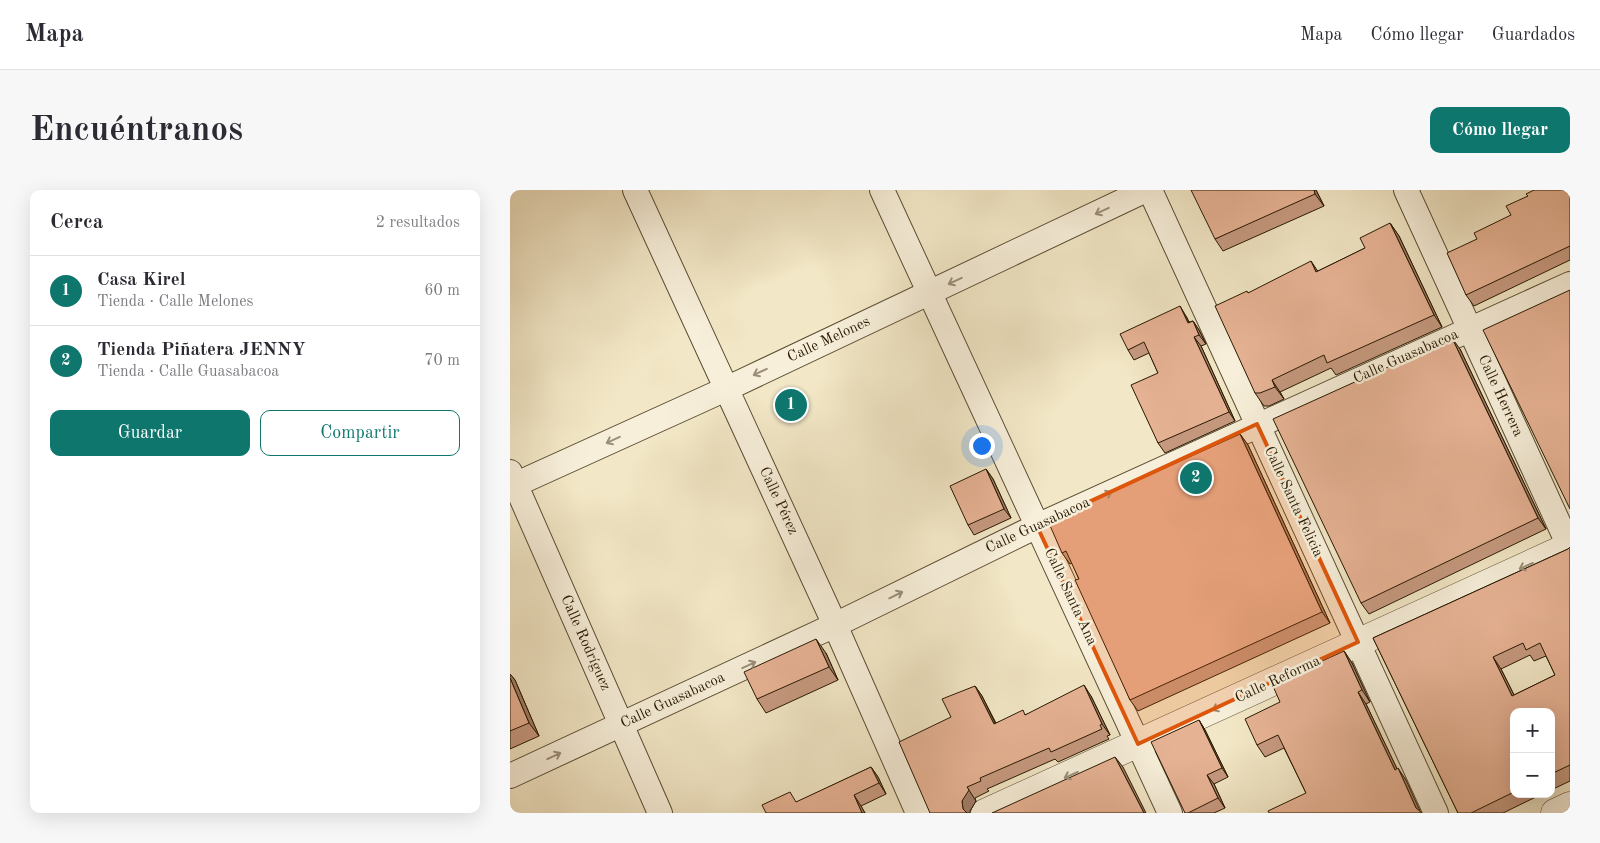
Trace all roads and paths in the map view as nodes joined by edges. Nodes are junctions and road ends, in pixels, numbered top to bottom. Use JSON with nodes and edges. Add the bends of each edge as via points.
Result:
{"nodes":[{"id":1,"x":635,"y":190,"type":"edge"},
{"id":2,"x":882,"y":190,"type":"edge"},
{"id":3,"x":1148,"y":190,"type":"edge"},
{"id":4,"x":1406,"y":190,"type":"edge"},
{"id":5,"x":1570,"y":284,"type":"edge"},
{"id":6,"x":929,"y":293,"type":"junction"},
{"id":7,"x":1469,"y":329,"type":"junction"},
{"id":8,"x":726,"y":388,"type":"junction"},
{"id":9,"x":1257,"y":424,"type":"junction"},
{"id":10,"x":512,"y":482,"type":"edge"},
{"id":11,"x":1037,"y":526,"type":"junction"},
{"id":12,"x":1570,"y":547,"type":"edge"},
{"id":13,"x":835,"y":626,"type":"junction"},
{"id":14,"x":1358,"y":642,"type":"junction"},
{"id":15,"x":620,"y":725,"type":"junction"},
{"id":16,"x":1138,"y":744,"type":"junction"},
{"id":17,"x":510,"y":776,"type":"edge"},
{"id":18,"x":1570,"y":806,"type":"edge"},
{"id":19,"x":660,"y":813,"type":"edge"},
{"id":20,"x":918,"y":813,"type":"edge"},
{"id":21,"x":985,"y":813,"type":"edge"},
{"id":22,"x":1170,"y":813,"type":"edge"},
{"id":23,"x":1436,"y":813,"type":"edge"},
{"id":24,"x":1555,"y":813,"type":"edge"}],
"edges":[{"from":1,"to":8,"type":"street","name":"Calle Pérez"},
{"from":2,"to":6,"type":"street","name":"Calle Santa Ana"},
{"from":3,"to":6,"type":"street","name":"Calle Melones","one_way":true},
{"from":3,"to":9,"type":"street","name":"Calle Santa Felicia"},
{"from":4,"to":7,"type":"street","name":"Calle Herrera"},
{"from":5,"to":7,"type":"street","name":"Calle Guasabacoa"},
{"from":6,"to":8,"type":"street","name":"Calle Melones","one_way":true},
{"from":6,"to":11,"type":"street","name":"Calle Santa Ana"},
{"from":7,"to":9,"type":"street","name":"Calle Guasabacoa"},
{"from":7,"to":12,"type":"street","name":"Calle Herrera"},
{"from":8,"to":10,"type":"street","name":"Calle Melones","one_way":true},
{"from":8,"to":13,"type":"street","name":"Calle Pérez"},
{"from":11,"to":9,"type":"street","name":"Calle Guasabacoa","one_way":true},
{"from":9,"to":14,"type":"street","name":"Calle Santa Felicia"},
{"from":10,"to":15,"type":"street","name":"Calle Rodríguez"},
{"from":13,"to":11,"type":"street","name":"Calle Guasabacoa","one_way":true},
{"from":11,"to":16,"type":"street","name":"Calle Santa Ana"},
{"from":12,"to":14,"type":"street","name":"Calle Reforma","one_way":true},
{"from":15,"to":13,"type":"street","name":"Calle Guasabacoa","one_way":true},
{"from":13,"to":20,"type":"street","name":"Calle Pérez"},
{"from":14,"to":16,"type":"street","name":"Calle Reforma","one_way":true},
{"from":14,"to":23,"type":"street","name":"Calle Santa Felicia"},
{"from":17,"to":15,"type":"street","name":"Calle Guasabacoa","one_way":true},
{"from":15,"to":19,"type":"street","name":"Calle Rodríguez"},
{"from":16,"to":21,"type":"street","name":"Calle Reforma","one_way":true},
{"from":16,"to":22,"type":"street","name":"Calle Santa Ana"},
{"from":18,"to":24,"type":"street"}]}
